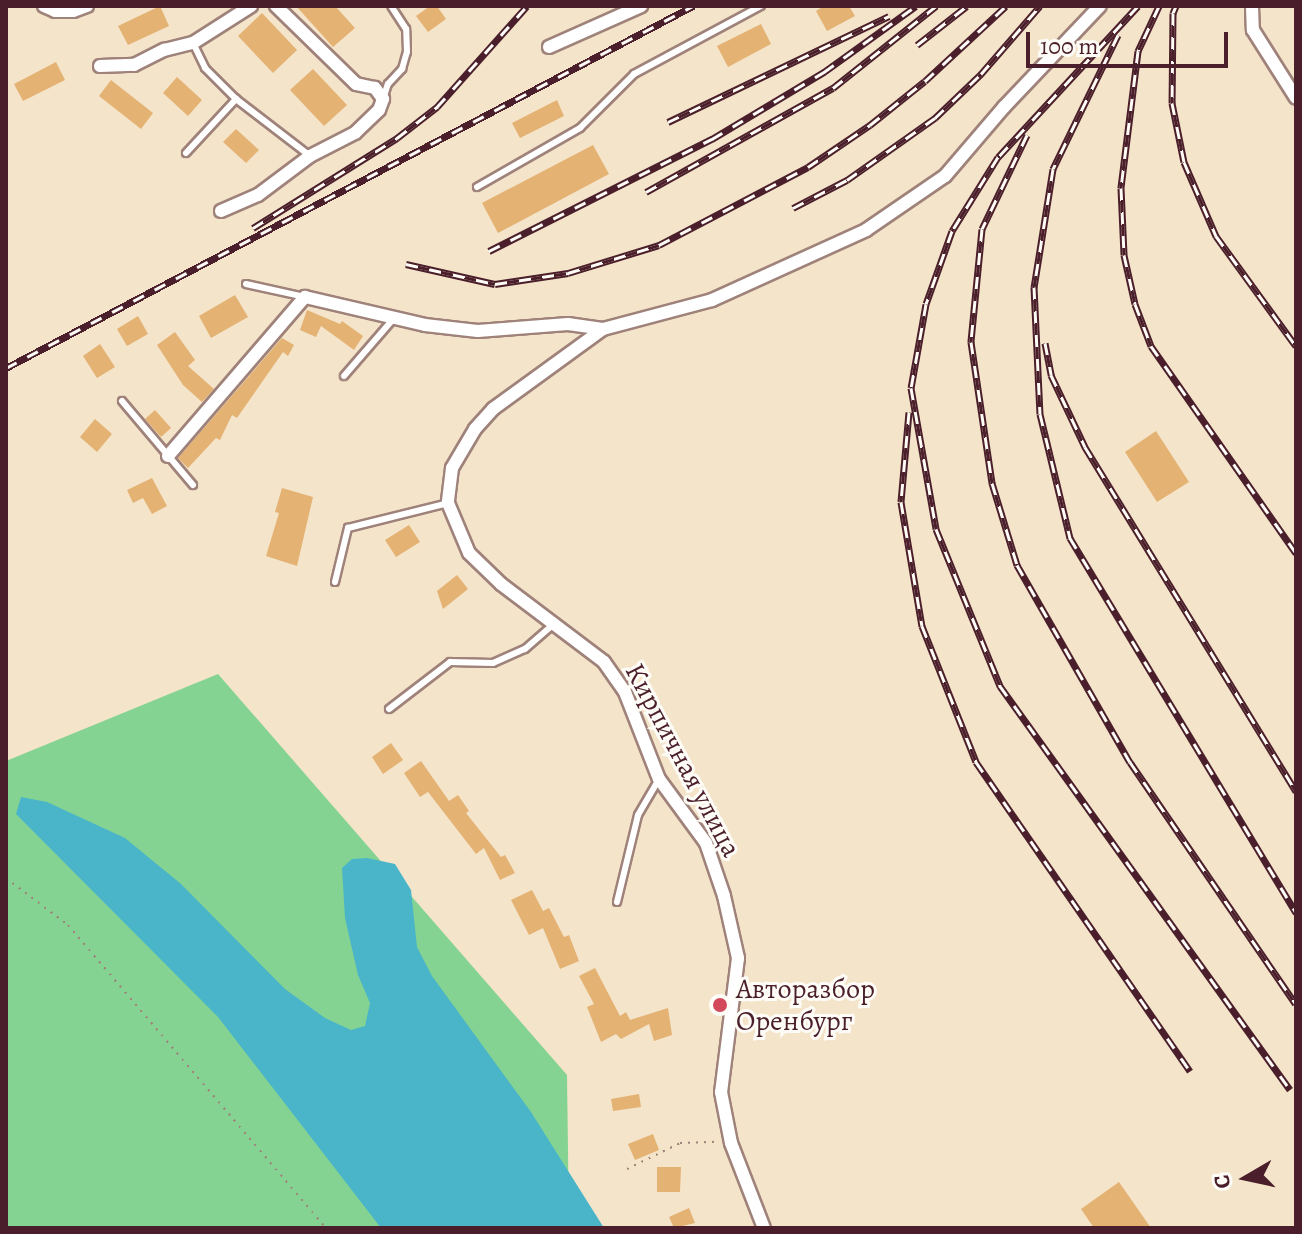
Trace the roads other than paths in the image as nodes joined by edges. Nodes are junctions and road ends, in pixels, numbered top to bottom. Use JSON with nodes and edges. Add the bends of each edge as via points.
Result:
{"nodes":[{"id":1,"x":44,"y":6,"type":"edge"},
{"id":2,"x":87,"y":6,"type":"edge"},
{"id":3,"x":251,"y":6,"type":"edge"},
{"id":4,"x":276,"y":6,"type":"edge"},
{"id":5,"x":391,"y":6,"type":"edge"},
{"id":6,"x":641,"y":6,"type":"edge"},
{"id":7,"x":761,"y":6,"type":"edge"},
{"id":8,"x":1100,"y":6,"type":"edge"},
{"id":9,"x":1252,"y":6,"type":"edge"},
{"id":10,"x":193,"y":43,"type":"junction"},
{"id":11,"x":549,"y":47,"type":"dead end"},
{"id":12,"x":100,"y":66,"type":"dead end"},
{"id":13,"x":1296,"y":98,"type":"edge"},
{"id":14,"x":236,"y":99,"type":"junction"},
{"id":15,"x":383,"y":99,"type":"junction"},
{"id":16,"x":186,"y":153,"type":"dead end"},
{"id":17,"x":310,"y":156,"type":"junction"},
{"id":18,"x":477,"y":187,"type":"dead end"},
{"id":19,"x":221,"y":211,"type":"dead end"},
{"id":20,"x":246,"y":284,"type":"dead end"},
{"id":21,"x":305,"y":297,"type":"junction"},
{"id":22,"x":394,"y":318,"type":"junction"},
{"id":23,"x":603,"y":329,"type":"junction"},
{"id":24,"x":344,"y":376,"type":"dead end"},
{"id":25,"x":122,"y":401,"type":"dead end"},
{"id":26,"x":168,"y":456,"type":"junction"},
{"id":27,"x":193,"y":485,"type":"dead end"},
{"id":28,"x":448,"y":503,"type":"junction"},
{"id":29,"x":335,"y":582,"type":"dead end"},
{"id":30,"x":555,"y":623,"type":"junction"},
{"id":31,"x":389,"y":709,"type":"dead end"},
{"id":32,"x":659,"y":779,"type":"junction"},
{"id":33,"x":617,"y":902,"type":"dead end"},
{"id":34,"x":764,"y":1228,"type":"edge"}],
"edges":[{"from":1,"to":2,"type":"street","via":[[55,11]]},
{"from":3,"to":10,"type":"street"},
{"from":4,"to":15,"type":"street","via":[[356,84],[375,88]]},
{"from":5,"to":15,"type":"lane","via":[[406,29],[407,52]]},
{"from":6,"to":11,"type":"street"},
{"from":7,"to":18,"type":"lane","via":[[634,74],[580,128]]},
{"from":8,"to":23,"type":"street","via":[[945,176],[866,230],[712,300]]},
{"from":9,"to":13,"type":"street","via":[[1253,30]]},
{"from":10,"to":12,"type":"street","via":[[134,65]]},
{"from":10,"to":14,"type":"lane","via":[[205,68]]},
{"from":14,"to":16,"type":"lane"},
{"from":14,"to":17,"type":"lane"},
{"from":15,"to":17,"type":"street","via":[[355,133]]},
{"from":17,"to":19,"type":"street","via":[[258,195]]},
{"from":20,"to":21,"type":"lane"},
{"from":21,"to":22,"type":"street"},
{"from":21,"to":26,"type":"street"},
{"from":22,"to":23,"type":"street","via":[[478,331],[568,324]]},
{"from":22,"to":24,"type":"lane"},
{"from":23,"to":28,"type":"street","name":"Кирпичная улица","via":[[493,409],[475,429],[452,468]]},
{"from":25,"to":26,"type":"lane"},
{"from":26,"to":27,"type":"lane"},
{"from":28,"to":29,"type":"lane","via":[[348,528]]},
{"from":28,"to":30,"type":"street","name":"Кирпичная улица","via":[[469,553]]},
{"from":30,"to":31,"type":"lane","via":[[525,649],[493,663],[450,662]]},
{"from":30,"to":32,"type":"street","name":"Кирпичная улица","via":[[604,662],[625,692]]},
{"from":32,"to":33,"type":"lane","via":[[638,815]]},
{"from":32,"to":34,"type":"street","name":"Кирпичная улица","via":[[706,843],[724,896],[738,958],[721,1092],[731,1143]]}]}
